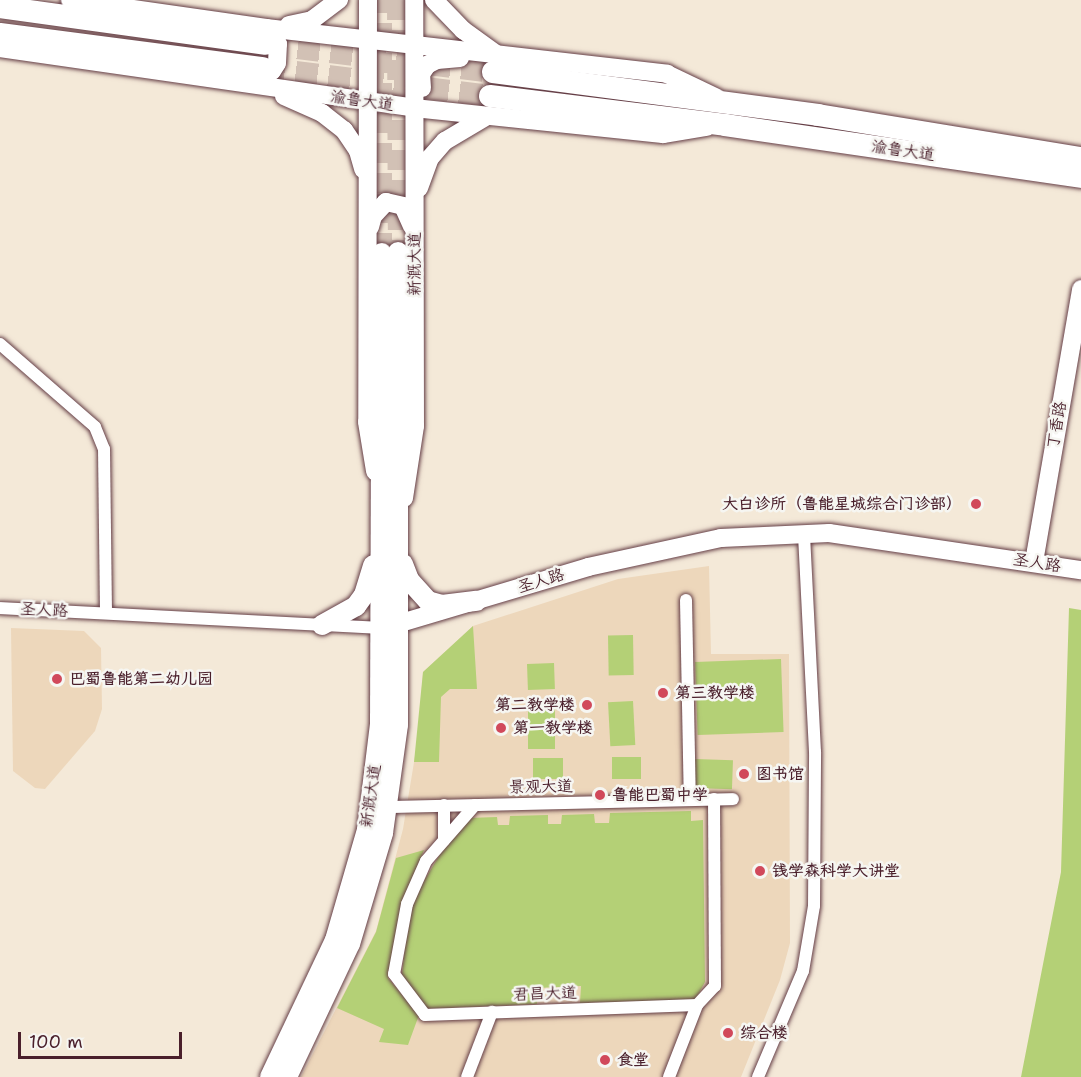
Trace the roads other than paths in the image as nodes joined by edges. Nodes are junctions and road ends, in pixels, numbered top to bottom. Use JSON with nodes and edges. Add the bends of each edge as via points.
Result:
{"nodes":[{"id":1,"x":70,"y":0,"type":"edge"},
{"id":2,"x":339,"y":0,"type":"edge"},
{"id":3,"x":368,"y":0,"type":"edge"},
{"id":4,"x":414,"y":0,"type":"edge"},
{"id":5,"x":434,"y":0,"type":"edge"},
{"id":6,"x":0,"y":7,"type":"edge"},
{"id":7,"x":0,"y":33,"type":"edge"},
{"id":8,"x":266,"y":36,"type":"junction"},
{"id":9,"x":368,"y":39,"type":"junction"},
{"id":10,"x":414,"y":44,"type":"junction"},
{"id":11,"x":0,"y":48,"type":"edge"},
{"id":12,"x":495,"y":63,"type":"junction"},
{"id":13,"x":263,"y":68,"type":"tunnel mouth"},
{"id":14,"x":246,"y":83,"type":"junction"},
{"id":15,"x":368,"y":102,"type":"junction"},
{"id":16,"x":489,"y":106,"type":"junction"},
{"id":17,"x":414,"y":108,"type":"junction"},
{"id":18,"x":455,"y":112,"type":"junction"},
{"id":19,"x":726,"y":114,"type":"junction"},
{"id":20,"x":1081,"y":158,"type":"edge"},
{"id":21,"x":1081,"y":177,"type":"edge"},
{"id":22,"x":367,"y":192,"type":"junction"},
{"id":23,"x":414,"y":208,"type":"junction"},
{"id":24,"x":415,"y":236,"type":"junction"},
{"id":25,"x":367,"y":238,"type":"junction"},
{"id":26,"x":1081,"y":289,"type":"edge"},
{"id":27,"x":0,"y":344,"type":"edge"},
{"id":28,"x":380,"y":495,"type":"junction"},
{"id":29,"x":400,"y":527,"type":"junction"},
{"id":30,"x":804,"y":533,"type":"junction"},
{"id":31,"x":380,"y":540,"type":"junction"},
{"id":32,"x":400,"y":557,"type":"junction"},
{"id":33,"x":1034,"y":562,"type":"junction"},
{"id":34,"x":1081,"y":570,"type":"edge"},
{"id":35,"x":686,"y":600,"type":"dead end"},
{"id":36,"x":477,"y":601,"type":"junction"},
{"id":37,"x":0,"y":608,"type":"edge"},
{"id":38,"x":106,"y":613,"type":"junction"},
{"id":39,"x":322,"y":625,"type":"junction"},
{"id":40,"x":400,"y":625,"type":"junction"},
{"id":41,"x":380,"y":628,"type":"junction"},
{"id":42,"x":714,"y":799,"type":"junction"},
{"id":43,"x":733,"y":799,"type":"dead end"},
{"id":44,"x":690,"y":800,"type":"junction"},
{"id":45,"x":444,"y":805,"type":"junction"},
{"id":46,"x":475,"y":805,"type":"junction"},
{"id":47,"x":387,"y":807,"type":"junction"},
{"id":48,"x":444,"y":840,"type":"junction"},
{"id":49,"x":697,"y":1005,"type":"junction"},
{"id":50,"x":492,"y":1012,"type":"junction"},
{"id":51,"x":270,"y":1077,"type":"edge"},
{"id":52,"x":287,"y":1077,"type":"edge"},
{"id":53,"x":466,"y":1077,"type":"edge"},
{"id":54,"x":669,"y":1077,"type":"edge"},
{"id":55,"x":758,"y":1077,"type":"edge"}],
"edges":[{"from":1,"to":8,"type":"street","name":"渝鲁大道"},
{"from":2,"to":8,"type":"street","via":[[312,20]]},
{"from":3,"to":9,"type":"street","name":"新溉大道"},
{"from":4,"to":10,"type":"street","name":"新溉大道"},
{"from":5,"to":12,"type":"street"},
{"from":6,"to":8,"type":"highway","name":"渝鲁大道"},
{"from":7,"to":13,"type":"highway"},
{"from":8,"to":9,"type":"street","name":"渝鲁大道"},
{"from":8,"to":14,"type":"street","via":[[278,44],[277,63],[265,76]]},
{"from":9,"to":10,"type":"street","name":"渝鲁大道"},
{"from":9,"to":15,"type":"street","name":"新溉大道"},
{"from":10,"to":12,"type":"street","name":"渝鲁大道"},
{"from":10,"to":17,"type":"street","name":"新溉大道"},
{"from":11,"to":14,"type":"street","name":"渝鲁大道"},
{"from":12,"to":18,"type":"street","via":[[437,60],[427,65],[421,74],[424,93]]},
{"from":12,"to":19,"type":"highway","name":"渝鲁大道"},
{"from":14,"to":15,"type":"street","name":"渝鲁大道"},
{"from":14,"to":22,"type":"street","via":[[310,107],[344,130],[358,150]]},
{"from":15,"to":17,"type":"street","name":"渝鲁大道"},
{"from":15,"to":22,"type":"street","name":"新溉大道"},
{"from":16,"to":18,"type":"street","name":"渝鲁大道"},
{"from":16,"to":19,"type":"highway","name":"渝鲁大道"},
{"from":16,"to":23,"type":"street","via":[[430,158]]},
{"from":17,"to":18,"type":"street","name":"渝鲁大道"},
{"from":17,"to":23,"type":"street","name":"新溉大道"},
{"from":19,"to":20,"type":"highway","name":"渝鲁大道"},
{"from":19,"to":21,"type":"highway","name":"渝鲁大道"},
{"from":22,"to":25,"type":"street","name":"新溉大道"},
{"from":23,"to":24,"type":"street","name":"新溉大道"},
{"from":24,"to":25,"type":"street","via":[[403,206],[386,202],[373,216]]},
{"from":24,"to":29,"type":"street","name":"新溉大道","via":[[416,426]]},
{"from":25,"to":28,"type":"street","name":"新溉大道","via":[[367,422]]},
{"from":26,"to":33,"type":"street","name":"丁香路"},
{"from":27,"to":38,"type":"street","via":[[95,427],[104,448]]},
{"from":28,"to":29,"type":"main road","name":"新溉大道","via":[[390,253]]},
{"from":28,"to":31,"type":"main road","name":"新溉大道"},
{"from":29,"to":32,"type":"main road","name":"新溉大道"},
{"from":30,"to":33,"type":"street","name":"圣人路"},
{"from":30,"to":36,"type":"street","name":"圣人路","via":[[721,538],[588,567]]},
{"from":30,"to":55,"type":"street","via":[[815,752],[814,906],[803,971]]},
{"from":31,"to":39,"type":"main road","via":[[361,601],[343,616]]},
{"from":31,"to":41,"type":"main road","name":"新溉大道"},
{"from":32,"to":36,"type":"main road","via":[[409,580],[428,601],[442,605]]},
{"from":32,"to":40,"type":"main road","name":"新溉大道"},
{"from":33,"to":34,"type":"street","name":"圣人路"},
{"from":35,"to":44,"type":"street"},
{"from":36,"to":40,"type":"street","name":"圣人路"},
{"from":37,"to":38,"type":"street","name":"圣人路"},
{"from":38,"to":39,"type":"street","name":"圣人路"},
{"from":39,"to":41,"type":"street","name":"圣人路"},
{"from":40,"to":41,"type":"street","name":"圣人路"},
{"from":40,"to":47,"type":"main road","name":"新溉大道","via":[[398,725]]},
{"from":41,"to":51,"type":"main road","name":"新溉大道","via":[[380,724],[367,830],[335,940]]},
{"from":42,"to":43,"type":"street","name":"景观大道"},
{"from":42,"to":44,"type":"street","name":"景观大道"},
{"from":42,"to":49,"type":"street","via":[[715,986]]},
{"from":44,"to":46,"type":"street","name":"景观大道"},
{"from":45,"to":46,"type":"street","name":"景观大道"},
{"from":45,"to":47,"type":"street","name":"景观大道"},
{"from":45,"to":48,"type":"street"},
{"from":46,"to":48,"type":"street","name":"君昌大道"},
{"from":47,"to":52,"type":"main road","name":"新溉大道","via":[[350,944]]},
{"from":48,"to":50,"type":"street","name":"君昌大道","via":[[426,861],[407,904],[394,974],[425,1015]]},
{"from":49,"to":50,"type":"street","name":"君昌大道"},
{"from":49,"to":54,"type":"street"},
{"from":50,"to":53,"type":"street"}]}
